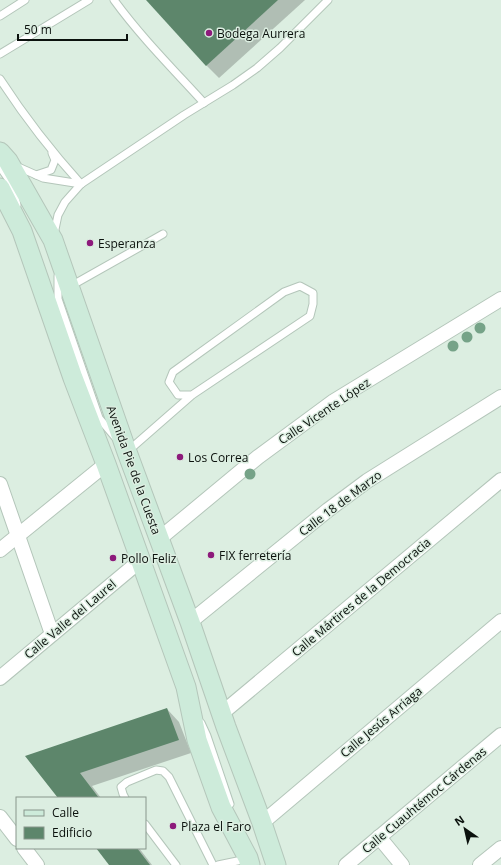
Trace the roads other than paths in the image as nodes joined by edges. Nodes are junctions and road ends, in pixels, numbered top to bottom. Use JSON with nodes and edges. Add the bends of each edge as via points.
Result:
{"nodes":[{"id":1,"x":25,"y":0,"type":"edge"},
{"id":2,"x":89,"y":0,"type":"edge"},
{"id":3,"x":114,"y":0,"type":"edge"},
{"id":4,"x":328,"y":0,"type":"edge"},
{"id":5,"x":0,"y":16,"type":"edge"},
{"id":6,"x":0,"y":54,"type":"edge"},
{"id":7,"x":0,"y":79,"type":"edge"},
{"id":8,"x":204,"y":103,"type":"junction"},
{"id":9,"x":52,"y":151,"type":"junction"},
{"id":10,"x":3,"y":160,"type":"edge"},
{"id":11,"x":36,"y":175,"type":"junction"},
{"id":12,"x":81,"y":184,"type":"junction"},
{"id":13,"x":0,"y":188,"type":"edge"},
{"id":14,"x":22,"y":231,"type":"junction"},
{"id":15,"x":163,"y":234,"type":"dead end"},
{"id":16,"x":55,"y":247,"type":"junction"},
{"id":17,"x":69,"y":287,"type":"junction"},
{"id":18,"x":499,"y":304,"type":"edge"},
{"id":19,"x":192,"y":395,"type":"junction"},
{"id":20,"x":501,"y":397,"type":"edge"},
{"id":21,"x":127,"y":452,"type":"junction"},
{"id":22,"x":106,"y":464,"type":"junction"},
{"id":23,"x":501,"y":480,"type":"edge"},
{"id":24,"x":0,"y":484,"type":"edge"},
{"id":25,"x":18,"y":536,"type":"junction"},
{"id":26,"x":159,"y":539,"type":"junction"},
{"id":27,"x":0,"y":550,"type":"edge"},
{"id":28,"x":141,"y":560,"type":"junction"},
{"id":29,"x":501,"y":621,"type":"edge"},
{"id":30,"x":190,"y":622,"type":"junction"},
{"id":31,"x":52,"y":634,"type":"junction"},
{"id":32,"x":0,"y":678,"type":"edge"},
{"id":33,"x":186,"y":687,"type":"junction"},
{"id":34,"x":221,"y":714,"type":"junction"},
{"id":35,"x":501,"y":735,"type":"edge"},
{"id":36,"x":124,"y":797,"type":"edge"},
{"id":37,"x":0,"y":817,"type":"edge"},
{"id":38,"x":262,"y":823,"type":"junction"},
{"id":39,"x":146,"y":825,"type":"edge"},
{"id":40,"x":379,"y":837,"type":"junction"},
{"id":41,"x":16,"y":838,"type":"edge"},
{"id":42,"x":501,"y":848,"type":"edge"},
{"id":43,"x":25,"y":849,"type":"edge"},
{"id":44,"x":249,"y":862,"type":"edge"},
{"id":45,"x":37,"y":865,"type":"edge"},
{"id":46,"x":176,"y":865,"type":"edge"},
{"id":47,"x":213,"y":865,"type":"edge"},
{"id":48,"x":218,"y":865,"type":"edge"},
{"id":49,"x":276,"y":865,"type":"edge"},
{"id":50,"x":346,"y":865,"type":"edge"},
{"id":51,"x":402,"y":865,"type":"edge"},
{"id":52,"x":480,"y":865,"type":"edge"}],
"edges":[{"from":1,"to":5,"type":"lane"},
{"from":2,"to":6,"type":"lane"},
{"from":3,"to":8,"type":"lane","via":[[127,18]]},
{"from":4,"to":8,"type":"lane","via":[[258,68]]},
{"from":7,"to":9,"type":"lane"},
{"from":8,"to":12,"type":"lane"},
{"from":9,"to":11,"type":"lane","via":[[55,160],[51,170]]},
{"from":9,"to":12,"type":"lane"},
{"from":10,"to":11,"type":"lane"},
{"from":10,"to":14,"type":"lane","via":[[12,184]]},
{"from":10,"to":16,"type":"main road","name":"Avenida Pie de la Cuesta"},
{"from":11,"to":12,"type":"lane"},
{"from":12,"to":16,"type":"lane","via":[[65,202],[58,215]]},
{"from":13,"to":14,"type":"main road","name":"Avenida Pie de la Cuesta"},
{"from":14,"to":22,"type":"main road","name":"Avenida Pie de la Cuesta"},
{"from":15,"to":17,"type":"lane"},
{"from":16,"to":17,"type":"main road","name":"Avenida Pie de la Cuesta"},
{"from":16,"to":21,"type":"lane","via":[[58,299],[99,418]]},
{"from":17,"to":21,"type":"main road","name":"Avenida Pie de la Cuesta"},
{"from":18,"to":26,"type":"street","name":"Calle Vicente López","via":[[334,401],[258,457]]},
{"from":19,"to":19,"type":"lane","via":[[310,316],[314,304],[313,293],[300,286],[284,292],[173,372],[169,382],[178,395]]},
{"from":19,"to":21,"type":"lane"},
{"from":20,"to":30,"type":"street","name":"Calle 18 de Marzo","via":[[367,481]]},
{"from":21,"to":26,"type":"main road","name":"Avenida Pie de la Cuesta"},
{"from":22,"to":25,"type":"street"},
{"from":22,"to":28,"type":"main road","name":"Avenida Pie de la Cuesta"},
{"from":23,"to":34,"type":"street","name":"Calle Mártires de la Democracia"},
{"from":24,"to":25,"type":"street"},
{"from":25,"to":27,"type":"street"},
{"from":25,"to":31,"type":"street"},
{"from":26,"to":30,"type":"main road","name":"Avenida Pie de la Cuesta"},
{"from":28,"to":31,"type":"street","name":"Calle Valle del Laurel"},
{"from":28,"to":33,"type":"main road","name":"Avenida Pie de la Cuesta"},
{"from":29,"to":38,"type":"street","name":"Calle Jesús Arriaga"},
{"from":30,"to":34,"type":"main road","name":"Avenida Pie de la Cuesta"},
{"from":31,"to":32,"type":"street","name":"Calle Valle del Laurel"},
{"from":33,"to":44,"type":"lane","via":[[207,736]]},
{"from":33,"to":44,"type":"main road","name":"Avenida Pie de la Cuesta","via":[[199,747],[221,807]]},
{"from":34,"to":38,"type":"main road","name":"Avenida Pie de la Cuesta"},
{"from":35,"to":40,"type":"street","name":"Calle Cuauhtémoc Cárdenas"},
{"from":36,"to":47,"type":"lane","via":[[121,787],[127,782],[156,770],[163,771],[169,777]]},
{"from":37,"to":41,"type":"street"},
{"from":38,"to":49,"type":"main road","name":"Avenida Pie de la Cuesta"},
{"from":39,"to":46,"type":"lane"},
{"from":40,"to":50,"type":"street","name":"Calle Cuauhtémoc Cárdenas"},
{"from":40,"to":51,"type":"street"},
{"from":42,"to":52,"type":"street"},
{"from":43,"to":45,"type":"street"},
{"from":44,"to":48,"type":"lane"}]}
